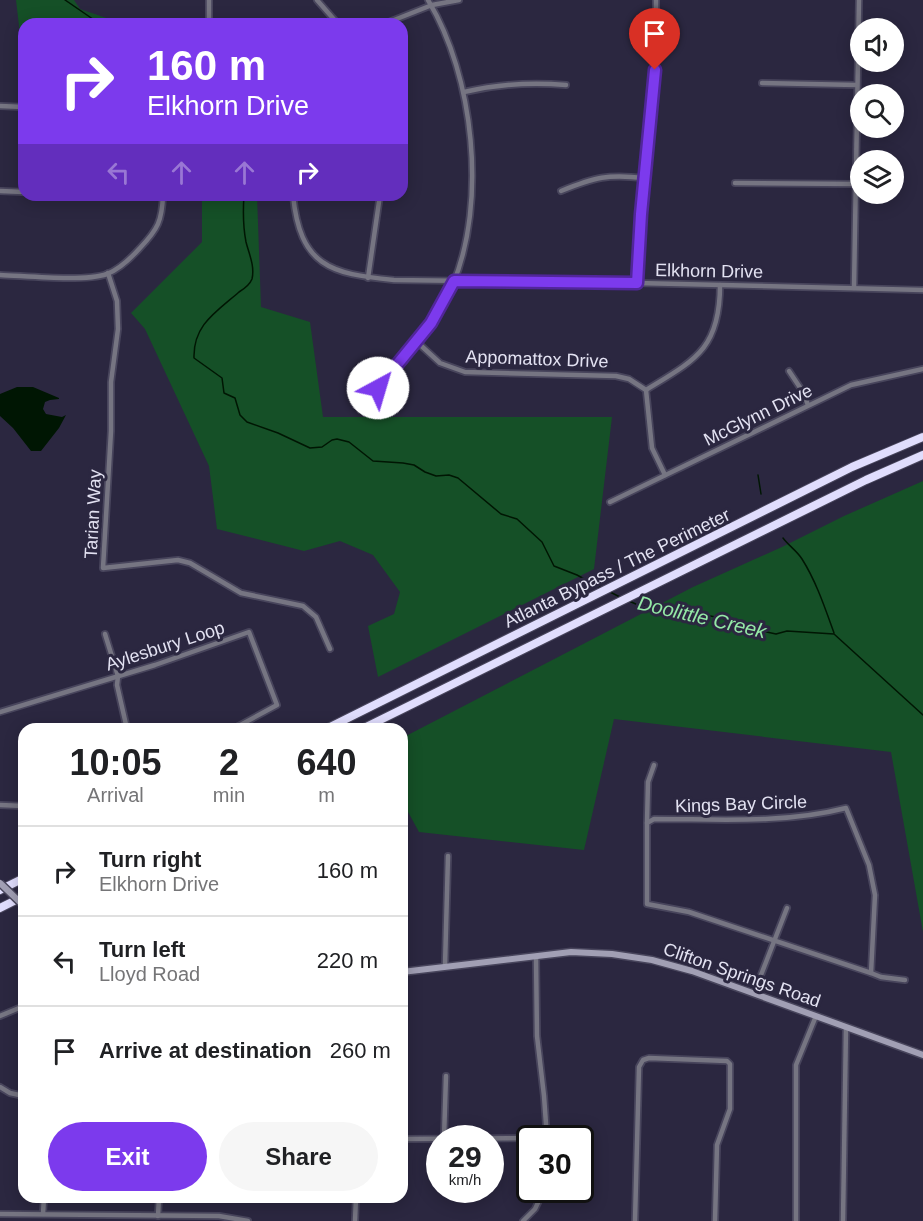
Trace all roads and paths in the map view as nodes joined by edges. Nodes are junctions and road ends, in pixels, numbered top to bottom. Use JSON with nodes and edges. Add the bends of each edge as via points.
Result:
{"nodes":[{"id":1,"x":209,"y":0,"type":"edge"},
{"id":2,"x":316,"y":0,"type":"edge"},
{"id":3,"x":428,"y":0,"type":"edge"},
{"id":4,"x":459,"y":0,"type":"edge"},
{"id":5,"x":656,"y":0,"type":"edge"},
{"id":6,"x":859,"y":0,"type":"edge"},
{"id":7,"x":432,"y":5,"type":"junction"},
{"id":8,"x":209,"y":18,"type":"edge"},
{"id":9,"x":332,"y":18,"type":"edge"},
{"id":10,"x":399,"y":18,"type":"edge"},
{"id":11,"x":762,"y":83,"type":"dead end"},
{"id":12,"x":857,"y":84,"type":"edge"},
{"id":13,"x":566,"y":86,"type":"dead end"},
{"id":14,"x":850,"y":86,"type":"edge"},
{"id":15,"x":464,"y":92,"type":"junction"},
{"id":16,"x":0,"y":106,"type":"edge"},
{"id":17,"x":18,"y":107,"type":"edge"},
{"id":18,"x":644,"y":178,"type":"junction"},
{"id":19,"x":735,"y":183,"type":"dead end"},
{"id":20,"x":850,"y":184,"type":"edge"},
{"id":21,"x":561,"y":190,"type":"dead end"},
{"id":22,"x":0,"y":191,"type":"edge"},
{"id":23,"x":18,"y":192,"type":"edge"},
{"id":24,"x":163,"y":201,"type":"edge"},
{"id":25,"x":294,"y":201,"type":"edge"},
{"id":26,"x":379,"y":201,"type":"edge"},
{"id":27,"x":856,"y":204,"type":"edge"},
{"id":28,"x":108,"y":273,"type":"junction"},
{"id":29,"x":0,"y":275,"type":"edge"},
{"id":30,"x":368,"y":278,"type":"junction"},
{"id":31,"x":454,"y":281,"type":"junction"},
{"id":32,"x":637,"y":283,"type":"junction"},
{"id":33,"x":720,"y":285,"type":"junction"},
{"id":34,"x":854,"y":288,"type":"junction"},
{"id":35,"x":923,"y":290,"type":"edge"},
{"id":36,"x":416,"y":341,"type":"junction"},
{"id":37,"x":923,"y":369,"type":"edge"},
{"id":38,"x":789,"y":371,"type":"dead end"},
{"id":39,"x":378,"y":388,"type":"dead end"},
{"id":40,"x":646,"y":390,"type":"junction"},
{"id":41,"x":808,"y":405,"type":"junction"},
{"id":42,"x":923,"y":437,"type":"edge"},
{"id":43,"x":923,"y":455,"type":"edge"},
{"id":44,"x":665,"y":475,"type":"junction"},
{"id":45,"x":610,"y":502,"type":"dead end"},
{"id":46,"x":105,"y":634,"type":"dead end"},
{"id":47,"x":330,"y":649,"type":"dead end"},
{"id":48,"x":118,"y":676,"type":"junction"},
{"id":49,"x":0,"y":712,"type":"edge"},
{"id":50,"x":126,"y":723,"type":"edge"},
{"id":51,"x":244,"y":723,"type":"edge"},
{"id":52,"x":338,"y":723,"type":"edge"},
{"id":53,"x":374,"y":723,"type":"edge"},
{"id":54,"x":654,"y":765,"type":"dead end"},
{"id":55,"x":0,"y":805,"type":"edge"},
{"id":56,"x":18,"y":806,"type":"edge"},
{"id":57,"x":647,"y":823,"type":"junction"},
{"id":58,"x":448,"y":856,"type":"dead end"},
{"id":59,"x":18,"y":881,"type":"edge"},
{"id":60,"x":0,"y":884,"type":"edge"},
{"id":61,"x":0,"y":890,"type":"edge"},
{"id":62,"x":18,"y":899,"type":"edge"},
{"id":63,"x":18,"y":900,"type":"edge"},
{"id":64,"x":0,"y":908,"type":"edge"},
{"id":65,"x":787,"y":909,"type":"dead end"},
{"id":66,"x":774,"y":940,"type":"junction"},
{"id":67,"x":536,"y":955,"type":"junction"},
{"id":68,"x":445,"y":966,"type":"junction"},
{"id":69,"x":408,"y":971,"type":"edge"},
{"id":70,"x":871,"y":973,"type":"junction"},
{"id":71,"x":905,"y":980,"type":"dead end"},
{"id":72,"x":754,"y":993,"type":"junction"},
{"id":73,"x":18,"y":1008,"type":"edge"},
{"id":74,"x":0,"y":1016,"type":"edge"},
{"id":75,"x":816,"y":1016,"type":"junction"},
{"id":76,"x":846,"y":1027,"type":"junction"},
{"id":77,"x":923,"y":1055,"type":"edge"},
{"id":78,"x":446,"y":1076,"type":"dead end"},
{"id":79,"x":0,"y":1087,"type":"edge"},
{"id":80,"x":18,"y":1095,"type":"edge"},
{"id":81,"x":444,"y":1125,"type":"edge"},
{"id":82,"x":546,"y":1125,"type":"edge"},
{"id":83,"x":426,"y":1138,"type":"edge"},
{"id":84,"x":408,"y":1139,"type":"edge"},
{"id":85,"x":44,"y":1203,"type":"edge"},
{"id":86,"x":159,"y":1203,"type":"edge"},
{"id":87,"x":356,"y":1203,"type":"edge"},
{"id":88,"x":538,"y":1203,"type":"edge"},
{"id":89,"x":0,"y":1214,"type":"edge"},
{"id":90,"x":43,"y":1215,"type":"junction"},
{"id":91,"x":158,"y":1216,"type":"junction"},
{"id":92,"x":248,"y":1221,"type":"edge"},
{"id":93,"x":355,"y":1221,"type":"edge"},
{"id":94,"x":523,"y":1221,"type":"edge"},
{"id":95,"x":635,"y":1221,"type":"edge"},
{"id":96,"x":715,"y":1221,"type":"edge"},
{"id":97,"x":796,"y":1221,"type":"edge"},
{"id":98,"x":843,"y":1221,"type":"edge"}],
"edges":[{"from":1,"to":8,"type":"street"},
{"from":2,"to":9,"type":"street"},
{"from":3,"to":7,"type":"street"},
{"from":4,"to":7,"type":"street"},
{"from":5,"to":18,"type":"street","via":[[656,52]]},
{"from":6,"to":12,"type":"street"},
{"from":7,"to":10,"type":"street"},
{"from":7,"to":15,"type":"street"},
{"from":11,"to":14,"type":"street"},
{"from":13,"to":15,"type":"street","via":[[528,83]]},
{"from":15,"to":31,"type":"street","via":[[471,157],[470,216],[467,243]]},
{"from":16,"to":17,"type":"street"},
{"from":18,"to":21,"type":"street","via":[[600,177]]},
{"from":18,"to":32,"type":"street"},
{"from":19,"to":20,"type":"street"},
{"from":22,"to":23,"type":"street"},
{"from":24,"to":28,"type":"street","via":[[158,229],[124,264]]},
{"from":25,"to":30,"type":"street","name":"Elkhorn Drive","via":[[299,230],[315,259]]},
{"from":26,"to":30,"type":"street"},
{"from":27,"to":34,"type":"street"},
{"from":28,"to":29,"type":"street","via":[[90,277]]},
{"from":28,"to":47,"type":"street","name":"Tarian Way","via":[[117,301],[118,329],[111,382],[103,568],[178,560],[190,563],[241,594],[303,606],[316,617]]},
{"from":30,"to":31,"type":"street","name":"Elkhorn Drive"},
{"from":31,"to":32,"type":"street","name":"Elkhorn Drive"},
{"from":31,"to":36,"type":"street","via":[[431,323]]},
{"from":32,"to":33,"type":"street","name":"Elkhorn Drive"},
{"from":33,"to":34,"type":"street","name":"Elkhorn Drive"},
{"from":33,"to":40,"type":"street","via":[[716,325],[707,346]]},
{"from":34,"to":35,"type":"street","name":"Elkhorn Drive"},
{"from":36,"to":39,"type":"street"},
{"from":36,"to":40,"type":"street","name":"Appomattox Drive","via":[[440,363],[465,372],[616,376],[629,378]]},
{"from":37,"to":41,"type":"street","name":"McGlynn Drive","via":[[851,385]]},
{"from":38,"to":41,"type":"street"},
{"from":40,"to":44,"type":"street","via":[[652,448]]},
{"from":41,"to":44,"type":"street","name":"McGlynn Drive"},
{"from":42,"to":52,"type":"highway","name":"Atlanta Bypass / The Perimeter","via":[[852,467]]},
{"from":43,"to":53,"type":"highway","name":"Atlanta Bypass / The Perimeter"},
{"from":44,"to":45,"type":"street","name":"McGlynn Drive"},
{"from":46,"to":48,"type":"street"},
{"from":48,"to":49,"type":"street","name":"Aylesbury Loop"},
{"from":48,"to":50,"type":"street"},
{"from":48,"to":51,"type":"street","name":"Aylesbury Loop","via":[[249,632],[277,705]]},
{"from":54,"to":57,"type":"street","via":[[648,782]]},
{"from":55,"to":56,"type":"street"},
{"from":57,"to":66,"type":"street","via":[[647,904],[689,912]]},
{"from":57,"to":70,"type":"street","name":"Kings Bay Circle","via":[[654,819],[776,819],[846,808],[869,865],[875,895]]},
{"from":58,"to":68,"type":"street"},
{"from":59,"to":61,"type":"highway"},
{"from":60,"to":63,"type":"street","bridge":true},
{"from":62,"to":64,"type":"highway"},
{"from":65,"to":66,"type":"street"},
{"from":66,"to":70,"type":"street"},
{"from":66,"to":72,"type":"street"},
{"from":67,"to":68,"type":"street","name":"Clifton Springs Road"},
{"from":67,"to":72,"type":"street","name":"Clifton Springs Road","via":[[571,952],[652,960]]},
{"from":67,"to":82,"type":"street","via":[[537,1036]]},
{"from":68,"to":69,"type":"street","name":"Clifton Springs Road"},
{"from":70,"to":71,"type":"street"},
{"from":72,"to":75,"type":"street","name":"Clifton Springs Road"},
{"from":73,"to":74,"type":"street"},
{"from":75,"to":76,"type":"street","name":"Clifton Springs Road"},
{"from":75,"to":97,"type":"street","via":[[796,1065]]},
{"from":76,"to":77,"type":"street","name":"Clifton Springs Road"},
{"from":76,"to":98,"type":"street"},
{"from":78,"to":81,"type":"street"},
{"from":79,"to":80,"type":"street"},
{"from":83,"to":84,"type":"street"},
{"from":85,"to":90,"type":"street"},
{"from":86,"to":91,"type":"street"},
{"from":87,"to":93,"type":"street"},
{"from":88,"to":94,"type":"street"},
{"from":89,"to":90,"type":"street"},
{"from":90,"to":91,"type":"street"},
{"from":91,"to":92,"type":"street","via":[[219,1216]]},
{"from":95,"to":96,"type":"street","via":[[639,1067],[649,1058],[727,1060],[730,1064],[730,1109],[717,1145]]}]}
